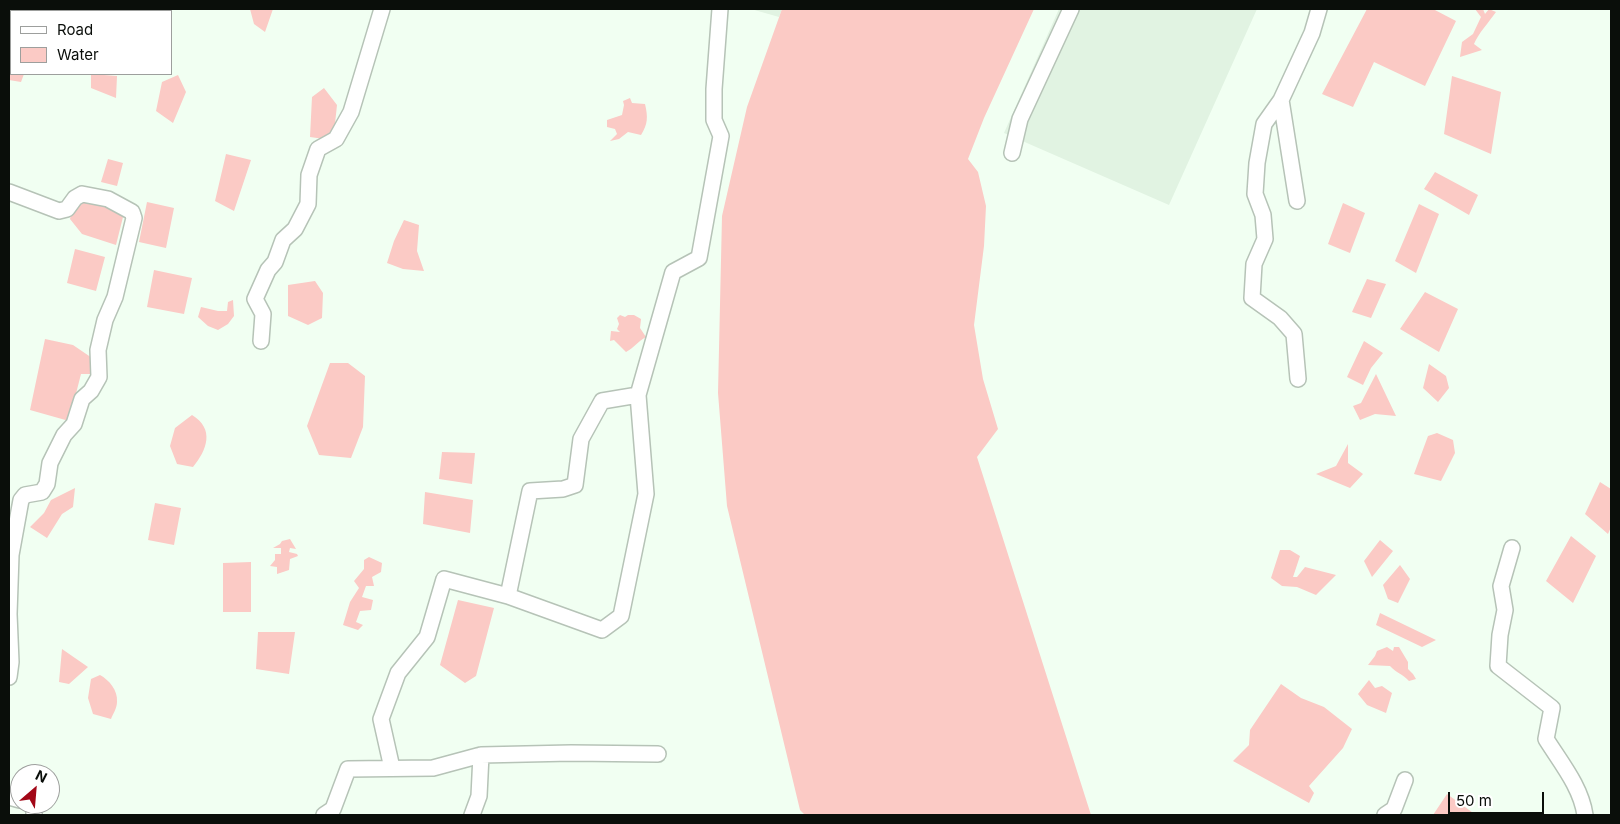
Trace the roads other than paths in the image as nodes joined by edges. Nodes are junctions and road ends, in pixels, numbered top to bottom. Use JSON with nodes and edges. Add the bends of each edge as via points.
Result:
{"nodes":[{"id":1,"x":382,"y":9,"type":"edge"},
{"id":2,"x":720,"y":9,"type":"edge"},
{"id":3,"x":1071,"y":9,"type":"edge"},
{"id":4,"x":1319,"y":9,"type":"edge"},
{"id":5,"x":1282,"y":100,"type":"junction"},
{"id":6,"x":1012,"y":153,"type":"dead end"},
{"id":7,"x":9,"y":192,"type":"edge"},
{"id":8,"x":1297,"y":201,"type":"dead end"},
{"id":9,"x":261,"y":341,"type":"dead end"},
{"id":10,"x":1298,"y":379,"type":"dead end"},
{"id":11,"x":638,"y":395,"type":"junction"},
{"id":12,"x":1512,"y":548,"type":"dead end"},
{"id":13,"x":508,"y":596,"type":"junction"},
{"id":14,"x":9,"y":677,"type":"edge"},
{"id":15,"x":658,"y":754,"type":"dead end"},
{"id":16,"x":481,"y":755,"type":"junction"},
{"id":17,"x":392,"y":768,"type":"junction"},
{"id":18,"x":1405,"y":780,"type":"dead end"},
{"id":19,"x":324,"y":815,"type":"edge"},
{"id":20,"x":472,"y":815,"type":"edge"},
{"id":21,"x":1385,"y":815,"type":"edge"},
{"id":22,"x":1585,"y":815,"type":"edge"}],
"edges":[{"from":1,"to":9,"type":"street","via":[[351,112],[336,138],[318,149],[309,175],[308,204],[295,229],[283,240],[255,299],[263,314]]},
{"from":2,"to":11,"type":"street","via":[[714,120],[721,136],[698,258],[673,272]]},
{"from":3,"to":6,"type":"street","via":[[1020,118]]},
{"from":4,"to":5,"type":"street","via":[[1312,33]]},
{"from":5,"to":8,"type":"street"},
{"from":5,"to":10,"type":"street","via":[[1264,124],[1257,164],[1255,194],[1263,215],[1266,239],[1254,264],[1252,298],[1280,318],[1294,334]]},
{"from":7,"to":14,"type":"street","via":[[59,211],[67,209],[82,194],[108,199],[132,212],[134,218],[98,350],[99,377],[82,399],[74,424],[64,435],[50,463],[47,484],[42,492],[25,495],[21,500],[11,555]]},
{"from":11,"to":13,"type":"street","via":[[602,402],[581,439],[575,485],[530,491]]},
{"from":11,"to":13,"type":"street","via":[[646,494],[621,616],[602,630]]},
{"from":12,"to":22,"type":"street","via":[[1501,586],[1505,610],[1498,666],[1552,708],[1546,739],[1569,775]]},
{"from":13,"to":17,"type":"street","via":[[444,579],[426,637],[398,673],[381,719]]},
{"from":15,"to":16,"type":"street"},
{"from":16,"to":17,"type":"street","via":[[434,768]]},
{"from":16,"to":20,"type":"street","via":[[479,796]]},
{"from":17,"to":19,"type":"street","via":[[348,769],[333,809]]},
{"from":18,"to":21,"type":"street","via":[[1394,809]]}]}
